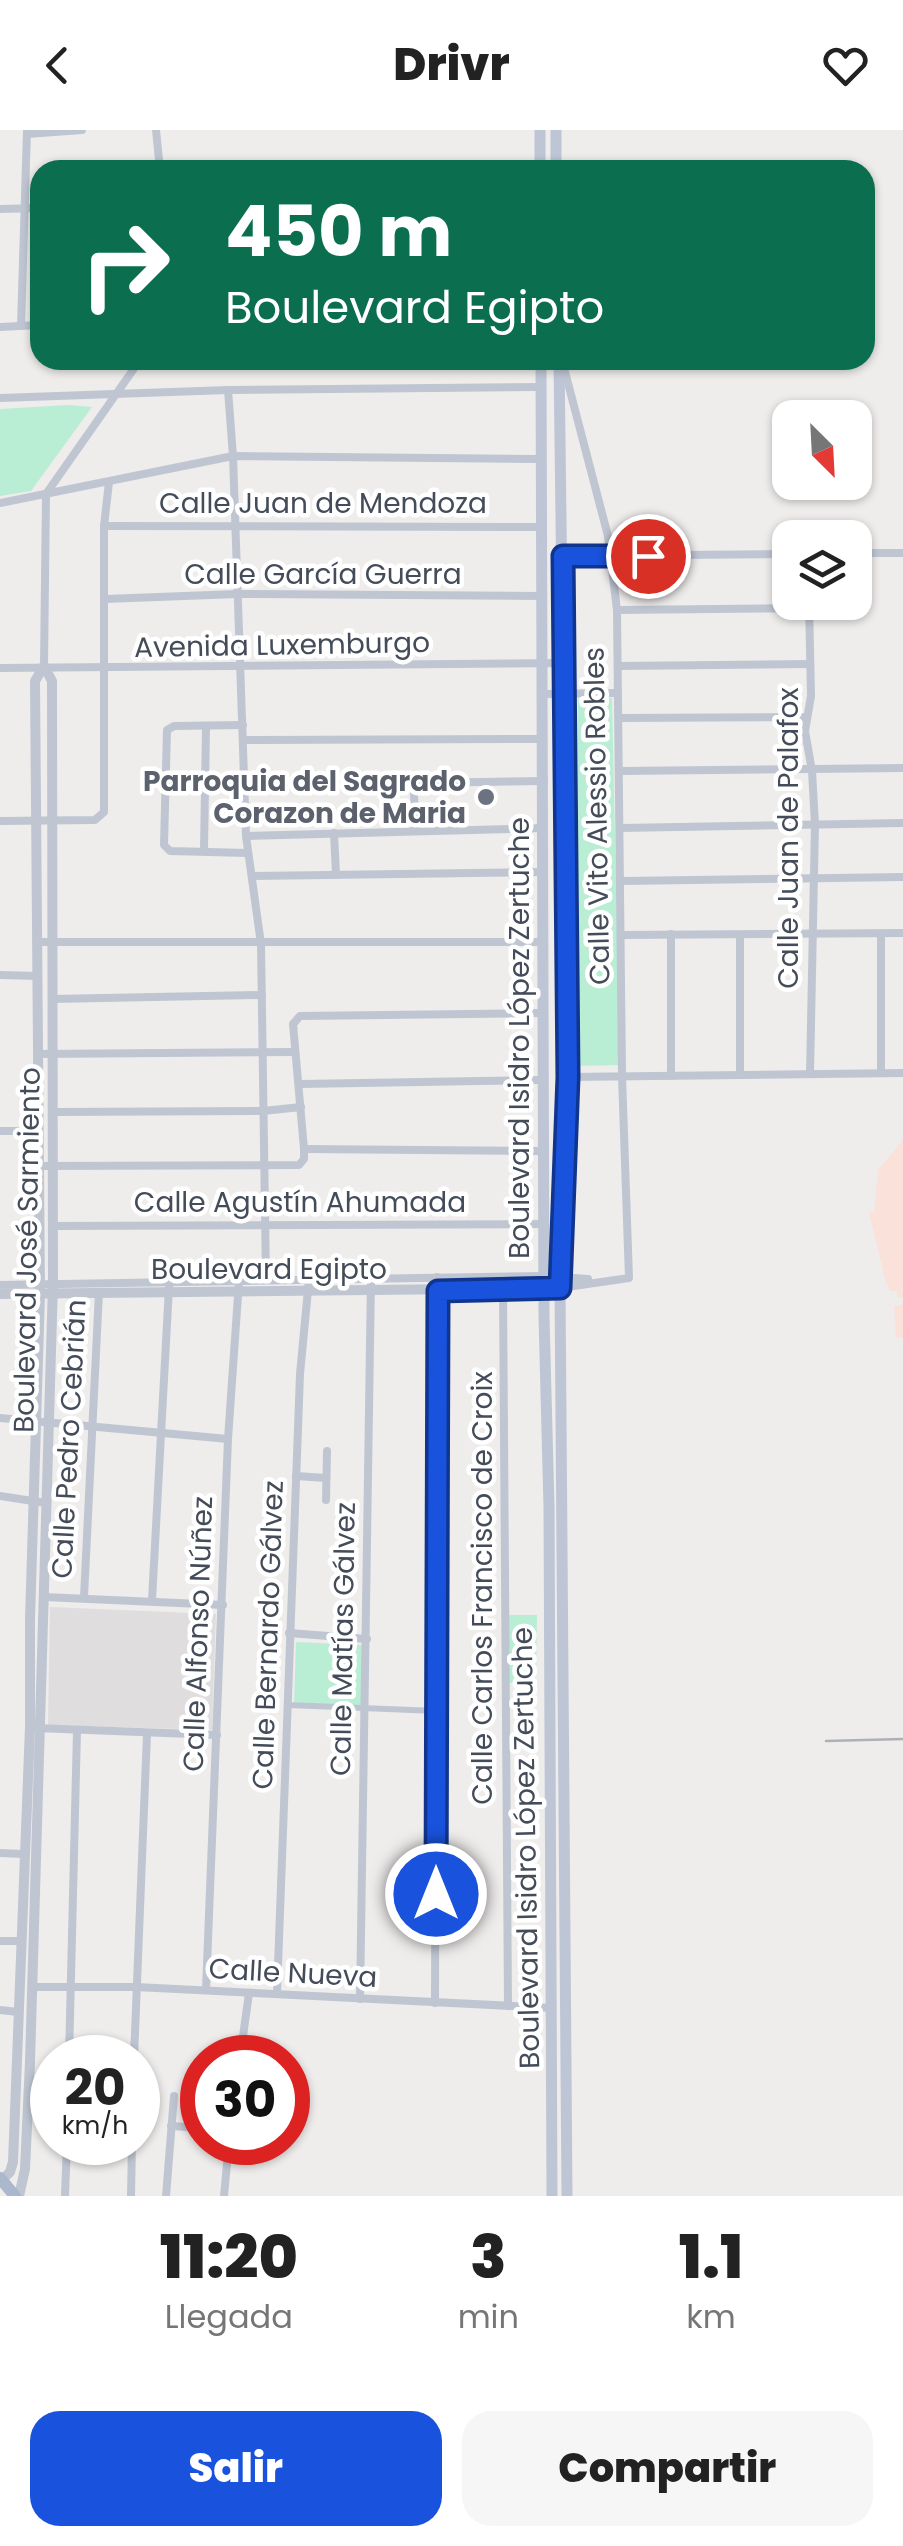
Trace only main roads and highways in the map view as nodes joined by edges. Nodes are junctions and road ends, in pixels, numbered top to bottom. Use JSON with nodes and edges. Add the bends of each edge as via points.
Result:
{"nodes":[{"id":1,"x":540,"y":130,"type":"edge"},
{"id":2,"x":556,"y":130,"type":"edge"},
{"id":3,"x":540,"y":160,"type":"edge"},
{"id":4,"x":556,"y":160,"type":"edge"},
{"id":5,"x":541,"y":370,"type":"edge"},
{"id":6,"x":560,"y":370,"type":"edge"},
{"id":7,"x":557,"y":1857,"type":"junction"},
{"id":8,"x":1,"y":2180,"type":"edge"},
{"id":9,"x":17,"y":2196,"type":"edge"},
{"id":10,"x":552,"y":2196,"type":"edge"},
{"id":11,"x":566,"y":2196,"type":"edge"}],
"edges":[{"from":1,"to":3,"type":"main road"},
{"from":2,"to":4,"type":"main road"},
{"from":5,"to":7,"type":"main road","name":"Boulevard Isidro López Zertuche","via":[[543,1151]]},
{"from":6,"to":7,"type":"main road","name":"Boulevard Isidro López Zertuche","via":[[568,1077],[560,1282]]},
{"from":7,"to":10,"type":"main road","name":"Boulevard Isidro López Zertuche"},
{"from":7,"to":11,"type":"main road","name":"Boulevard Isidro López Zertuche"},
{"from":8,"to":9,"type":"main road"}]}
